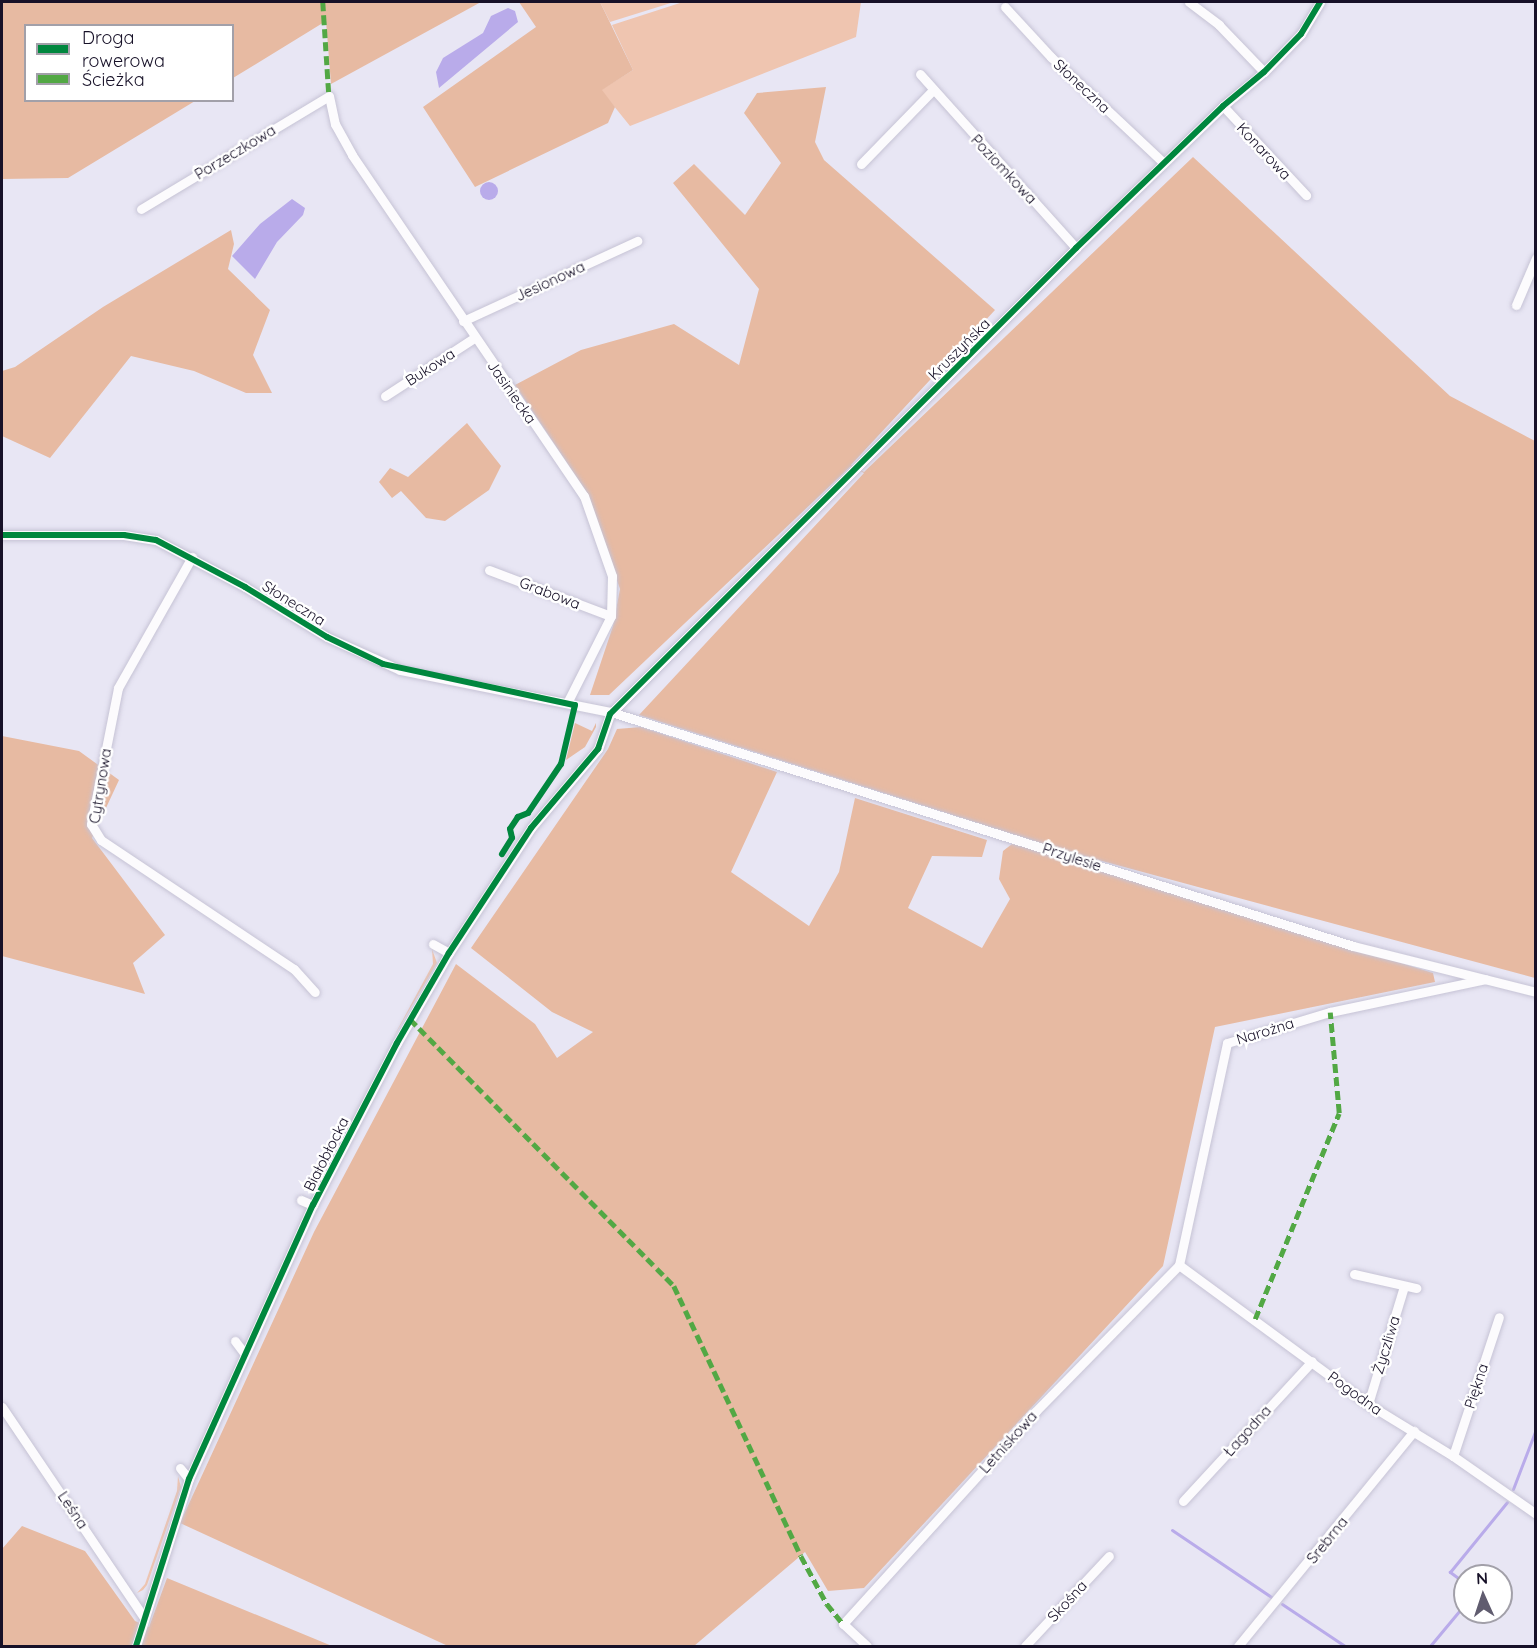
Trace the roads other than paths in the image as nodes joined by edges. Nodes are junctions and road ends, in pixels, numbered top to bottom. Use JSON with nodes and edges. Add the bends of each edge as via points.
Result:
{"nodes":[{"id":1,"x":1189,"y":2,"type":"edge"},
{"id":2,"x":1320,"y":2,"type":"edge"},
{"id":3,"x":1005,"y":7,"type":"dead end"},
{"id":4,"x":1264,"y":72,"type":"junction"},
{"id":5,"x":920,"y":74,"type":"dead end"},
{"id":6,"x":932,"y":91,"type":"junction"},
{"id":7,"x":329,"y":96,"type":"joint"},
{"id":8,"x":1223,"y":106,"type":"junction"},
{"id":9,"x":1163,"y":162,"type":"junction"},
{"id":10,"x":861,"y":164,"type":"dead end"},
{"id":11,"x":1306,"y":195,"type":"dead end"},
{"id":12,"x":141,"y":209,"type":"dead end"},
{"id":13,"x":637,"y":241,"type":"dead end"},
{"id":14,"x":1076,"y":248,"type":"junction"},
{"id":15,"x":1536,"y":258,"type":"edge"},
{"id":16,"x":1516,"y":305,"type":"dead end"},
{"id":17,"x":463,"y":321,"type":"junction"},
{"id":18,"x":474,"y":338,"type":"junction"},
{"id":19,"x":385,"y":396,"type":"dead end"},
{"id":20,"x":2,"y":535,"type":"edge"},
{"id":21,"x":192,"y":557,"type":"junction"},
{"id":22,"x":489,"y":570,"type":"dead end"},
{"id":23,"x":611,"y":616,"type":"junction"},
{"id":24,"x":567,"y":704,"type":"junction"},
{"id":25,"x":612,"y":712,"type":"junction"},
{"id":26,"x":433,"y":944,"type":"dead end"},
{"id":27,"x":449,"y":953,"type":"junction"},
{"id":28,"x":1489,"y":979,"type":"junction"},
{"id":29,"x":315,"y":992,"type":"dead end"},
{"id":30,"x":1536,"y":992,"type":"edge"},
{"id":31,"x":301,"y":1200,"type":"dead end"},
{"id":32,"x":313,"y":1206,"type":"junction"},
{"id":33,"x":1179,"y":1265,"type":"junction"},
{"id":34,"x":1354,"y":1274,"type":"dead end"},
{"id":35,"x":1404,"y":1286,"type":"junction"},
{"id":36,"x":1416,"y":1288,"type":"dead end"},
{"id":37,"x":1499,"y":1317,"type":"dead end"},
{"id":38,"x":235,"y":1341,"type":"dead end"},
{"id":39,"x":244,"y":1353,"type":"junction"},
{"id":40,"x":1311,"y":1361,"type":"junction"},
{"id":41,"x":1368,"y":1404,"type":"junction"},
{"id":42,"x":2,"y":1407,"type":"edge"},
{"id":43,"x":1414,"y":1431,"type":"junction"},
{"id":44,"x":1453,"y":1456,"type":"junction"},
{"id":45,"x":180,"y":1468,"type":"dead end"},
{"id":46,"x":189,"y":1479,"type":"junction"},
{"id":47,"x":1183,"y":1501,"type":"dead end"},
{"id":48,"x":1534,"y":1510,"type":"edge"},
{"id":49,"x":1109,"y":1556,"type":"dead end"},
{"id":50,"x":143,"y":1616,"type":"junction"},
{"id":51,"x":136,"y":1647,"type":"edge"},
{"id":52,"x":867,"y":1647,"type":"edge"},
{"id":53,"x":1025,"y":1647,"type":"edge"},
{"id":54,"x":1238,"y":1647,"type":"edge"}],
"edges":[{"from":1,"to":4,"type":"street","via":[[1219,25]]},
{"from":2,"to":4,"type":"street","name":"Kruszyńska","via":[[1301,34]]},
{"from":3,"to":9,"type":"street","name":"Słoneczna","via":[[1051,57]]},
{"from":4,"to":8,"type":"street","name":"Kruszyńska"},
{"from":5,"to":6,"type":"street","name":"Poziomkowa"},
{"from":6,"to":10,"type":"street"},
{"from":6,"to":14,"type":"street","name":"Poziomkowa"},
{"from":7,"to":12,"type":"street","name":"Porzeczkowa"},
{"from":7,"to":17,"type":"street","name":"Jasiniecka","via":[[335,124],[352,154]]},
{"from":8,"to":9,"type":"street","name":"Kruszyńska"},
{"from":8,"to":11,"type":"street","name":"Konarowa"},
{"from":9,"to":14,"type":"street","name":"Kruszyńska"},
{"from":13,"to":17,"type":"street","name":"Jesionowa"},
{"from":14,"to":25,"type":"street","name":"Kruszyńska"},
{"from":15,"to":16,"type":"street"},
{"from":17,"to":18,"type":"street","name":"Jasiniecka"},
{"from":18,"to":19,"type":"street","name":"Bukowa"},
{"from":18,"to":23,"type":"street","name":"Jasiniecka","via":[[584,496],[612,576]]},
{"from":20,"to":21,"type":"street","name":"Słoneczna","via":[[124,535],[156,540]]},
{"from":21,"to":24,"type":"street","name":"Słoneczna","via":[[327,637],[383,664]]},
{"from":21,"to":29,"type":"street","name":"Cytrynowa","via":[[118,688],[91,824],[101,840],[294,969]]},
{"from":22,"to":23,"type":"street","name":"Grabowa"},
{"from":23,"to":24,"type":"street","name":"Jasiniecka"},
{"from":24,"to":25,"type":"street","name":"Słoneczna"},
{"from":25,"to":27,"type":"street","name":"Białobłocka","via":[[598,749],[536,820]]},
{"from":25,"to":28,"type":"street","name":"Przylesie","via":[[1353,946]]},
{"from":26,"to":27,"type":"street"},
{"from":27,"to":32,"type":"street","name":"Białobłocka","via":[[397,1043]]},
{"from":28,"to":30,"type":"street","name":"Przylesie"},
{"from":28,"to":33,"type":"street","name":"Narożna","via":[[1330,1012],[1227,1043]]},
{"from":31,"to":32,"type":"street"},
{"from":32,"to":39,"type":"street","name":"Białobłocka"},
{"from":33,"to":40,"type":"street","name":"Pogodna"},
{"from":33,"to":52,"type":"street","name":"Letniskowa","via":[[1036,1411],[843,1624]]},
{"from":34,"to":35,"type":"street"},
{"from":35,"to":36,"type":"street"},
{"from":35,"to":41,"type":"street","name":"Życzliwa"},
{"from":37,"to":44,"type":"street","name":"Piękna"},
{"from":38,"to":39,"type":"street"},
{"from":39,"to":46,"type":"street","name":"Białobłocka"},
{"from":40,"to":41,"type":"street","name":"Pogodna"},
{"from":40,"to":47,"type":"street","name":"Łagodna"},
{"from":41,"to":43,"type":"street","name":"Pogodna"},
{"from":42,"to":50,"type":"street","name":"Leśna"},
{"from":43,"to":44,"type":"street","name":"Pogodna"},
{"from":43,"to":54,"type":"street","name":"Srebrna"},
{"from":44,"to":48,"type":"street","name":"Pogodna"},
{"from":45,"to":46,"type":"street"},
{"from":46,"to":50,"type":"street","name":"Białobłocka"},
{"from":49,"to":53,"type":"street","name":"Skośna"},
{"from":50,"to":51,"type":"street","name":"Białobłocka"}]}
